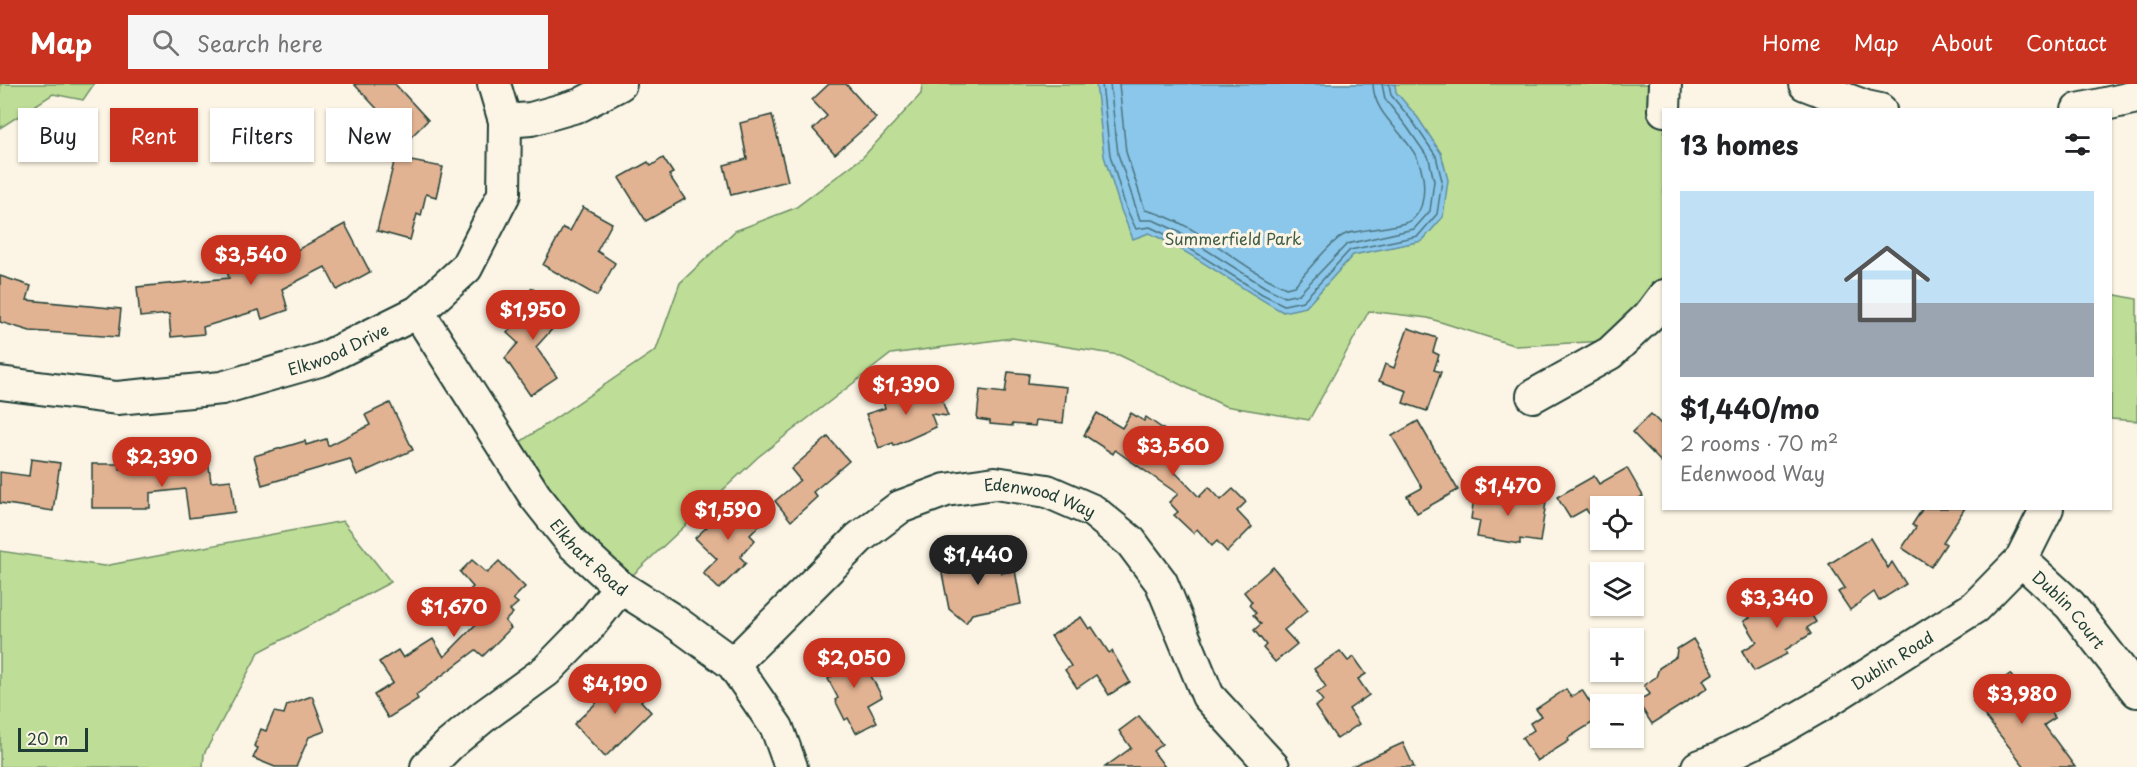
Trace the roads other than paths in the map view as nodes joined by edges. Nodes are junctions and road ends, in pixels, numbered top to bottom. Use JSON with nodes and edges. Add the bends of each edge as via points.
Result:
{"nodes":[{"id":1,"x":494,"y":84,"type":"edge"},
{"id":2,"x":620,"y":84,"type":"edge"},
{"id":3,"x":1665,"y":84,"type":"edge"},
{"id":4,"x":1805,"y":84,"type":"edge"},
{"id":5,"x":2137,"y":97,"type":"edge"},
{"id":6,"x":1664,"y":108,"type":"edge"},
{"id":7,"x":1871,"y":108,"type":"edge"},
{"id":8,"x":2087,"y":108,"type":"edge"},
{"id":9,"x":505,"y":121,"type":"junction"},
{"id":10,"x":1662,"y":299,"type":"edge"},
{"id":11,"x":418,"y":312,"type":"junction"},
{"id":12,"x":0,"y":384,"type":"edge"},
{"id":13,"x":1533,"y":396,"type":"dead end"},
{"id":14,"x":2046,"y":510,"type":"edge"},
{"id":15,"x":2021,"y":560,"type":"junction"},
{"id":16,"x":620,"y":587,"type":"junction"},
{"id":17,"x":733,"y":664,"type":"junction"},
{"id":18,"x":2137,"y":691,"type":"edge"},
{"id":19,"x":427,"y":767,"type":"edge"},
{"id":20,"x":791,"y":767,"type":"edge"},
{"id":21,"x":1273,"y":767,"type":"edge"},
{"id":22,"x":1698,"y":767,"type":"edge"}],
"edges":[{"from":1,"to":9,"type":"street","name":"Elkwood Drive"},
{"from":2,"to":9,"type":"street","via":[[580,105]]},
{"from":3,"to":6,"type":"street"},
{"from":4,"to":7,"type":"street"},
{"from":5,"to":8,"type":"street"},
{"from":9,"to":11,"type":"street","name":"Elkwood Drive","via":[[504,194],[466,268]]},
{"from":10,"to":13,"type":"street","via":[[1610,353]]},
{"from":11,"to":12,"type":"street","name":"Elkwood Drive","via":[[323,359],[222,388],[117,398]]},
{"from":11,"to":16,"type":"street","name":"Elkhart Road","via":[[535,496],[573,544]]},
{"from":14,"to":15,"type":"street","name":"Dublin Road"},
{"from":15,"to":18,"type":"street","name":"Dublin Court","via":[[2070,605]]},
{"from":15,"to":22,"type":"street","name":"Dublin Road","via":[[1975,607],[1816,708],[1759,740]]},
{"from":16,"to":17,"type":"street","name":"Elkhart Road"},
{"from":16,"to":19,"type":"street","via":[[546,671],[484,716]]},
{"from":17,"to":20,"type":"street","name":"Elkhart Road","via":[[777,728]]},
{"from":17,"to":21,"type":"street","name":"Edenwood Way","via":[[859,538],[900,507],[946,489],[995,483],[1047,491],[1093,511],[1131,543],[1161,582],[1208,696]]}]}
